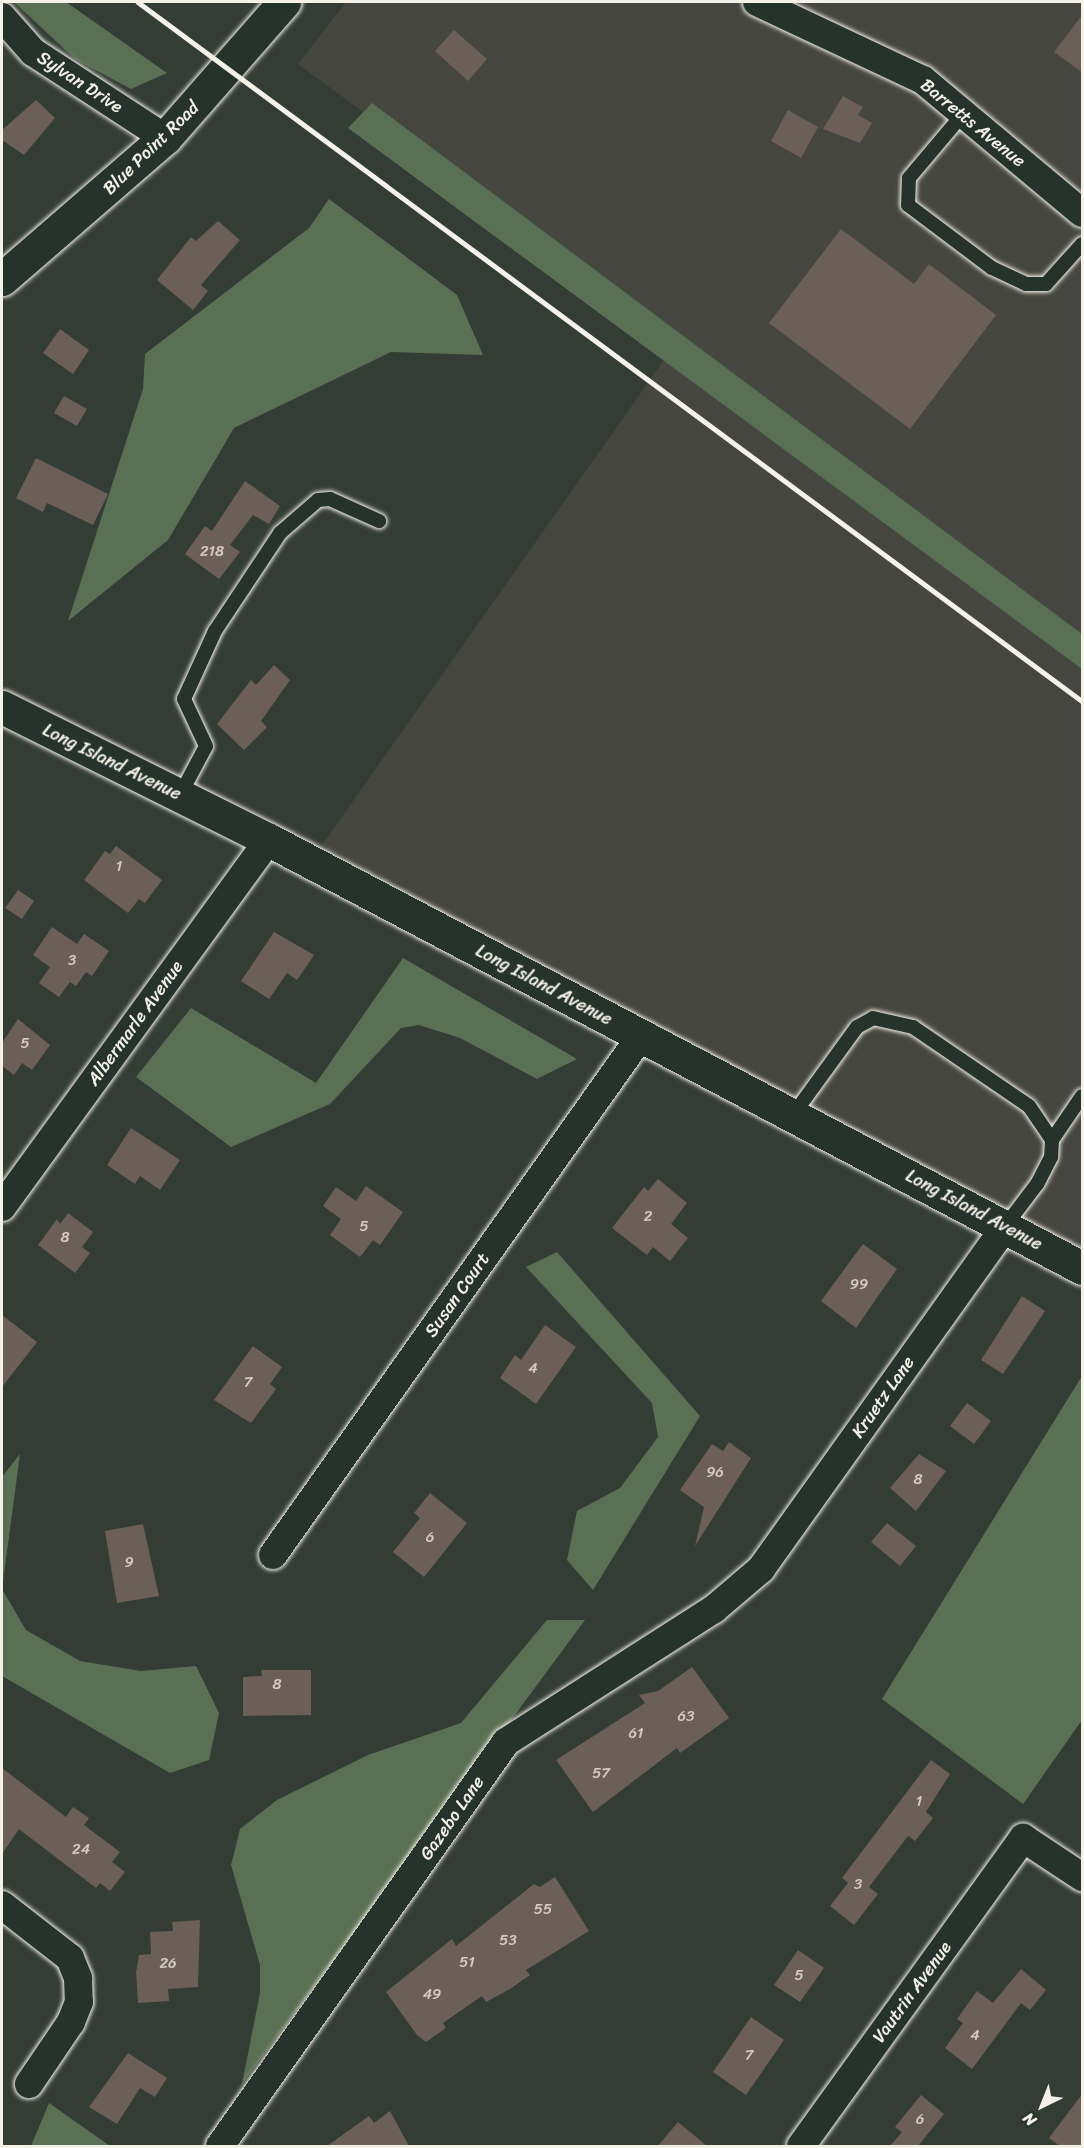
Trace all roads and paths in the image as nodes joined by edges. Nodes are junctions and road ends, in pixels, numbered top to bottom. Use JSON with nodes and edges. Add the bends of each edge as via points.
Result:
{"nodes":[{"id":1,"x":284,"y":2,"type":"edge"},
{"id":2,"x":757,"y":2,"type":"edge"},
{"id":3,"x":2,"y":17,"type":"edge"},
{"id":4,"x":963,"y":114,"type":"junction"},
{"id":5,"x":165,"y":138,"type":"junction"},
{"id":6,"x":1083,"y":213,"type":"edge"},
{"id":7,"x":1083,"y":244,"type":"edge"},
{"id":8,"x":2,"y":279,"type":"edge"},
{"id":9,"x":379,"y":521,"type":"dead end"},
{"id":10,"x":2,"y":707,"type":"edge"},
{"id":11,"x":180,"y":795,"type":"junction"},
{"id":12,"x":269,"y":840,"type":"junction"},
{"id":13,"x":641,"y":1036,"type":"junction"},
{"id":14,"x":1083,"y":1096,"type":"edge"},
{"id":15,"x":793,"y":1114,"type":"junction"},
{"id":16,"x":1052,"y":1140,"type":"junction"},
{"id":17,"x":2,"y":1207,"type":"edge"},
{"id":18,"x":1006,"y":1225,"type":"junction"},
{"id":19,"x":1083,"y":1268,"type":"edge"},
{"id":20,"x":273,"y":1555,"type":"dead end"},
{"id":21,"x":761,"y":1569,"type":"joint"},
{"id":22,"x":1083,"y":1877,"type":"edge"},
{"id":23,"x":2,"y":1905,"type":"edge"},
{"id":24,"x":29,"y":2084,"type":"dead end"},
{"id":25,"x":220,"y":2146,"type":"edge"},
{"id":26,"x":801,"y":2146,"type":"edge"}],
"edges":[{"from":1,"to":5,"type":"street","name":"Blue Point Road"},
{"from":2,"to":4,"type":"street","name":"Barretts Avenue","via":[[923,80]]},
{"from":3,"to":5,"type":"street","name":"Sylvan Drive","via":[[33,52]]},
{"from":4,"to":6,"type":"street","name":"Barretts Avenue"},
{"from":4,"to":7,"type":"lane","via":[[909,178],[908,205],[992,268],[1026,284],[1046,284]]},
{"from":5,"to":8,"type":"street","name":"Blue Point Road"},
{"from":9,"to":11,"type":"lane","via":[[330,499],[318,500],[280,533],[215,631],[184,699],[206,746]]},
{"from":10,"to":11,"type":"street","name":"Long Island Avenue"},
{"from":11,"to":12,"type":"street","name":"Long Island Avenue"},
{"from":12,"to":13,"type":"street","name":"Long Island Avenue"},
{"from":12,"to":17,"type":"street","name":"Albermarle Avenue"},
{"from":13,"to":15,"type":"street","name":"Long Island Avenue"},
{"from":13,"to":20,"type":"street","name":"Susan Court"},
{"from":14,"to":16,"type":"lane"},
{"from":15,"to":16,"type":"lane","via":[[857,1027],[873,1018],[892,1018],[1029,1106]]},
{"from":15,"to":18,"type":"street","name":"Long Island Avenue"},
{"from":16,"to":18,"type":"lane","via":[[1051,1157],[1037,1184]]},
{"from":18,"to":19,"type":"street","name":"Long Island Avenue"},
{"from":18,"to":21,"type":"street","name":"Kruetz Lane"},
{"from":21,"to":25,"type":"street","name":"Gazebo Lane","via":[[714,1609],[506,1742]]},
{"from":22,"to":26,"type":"street","name":"Vautrin Avenue","via":[[1023,1838]]},
{"from":23,"to":24,"type":"street","via":[[70,1958],[78,1978],[78,2002],[71,2022]]}]}
